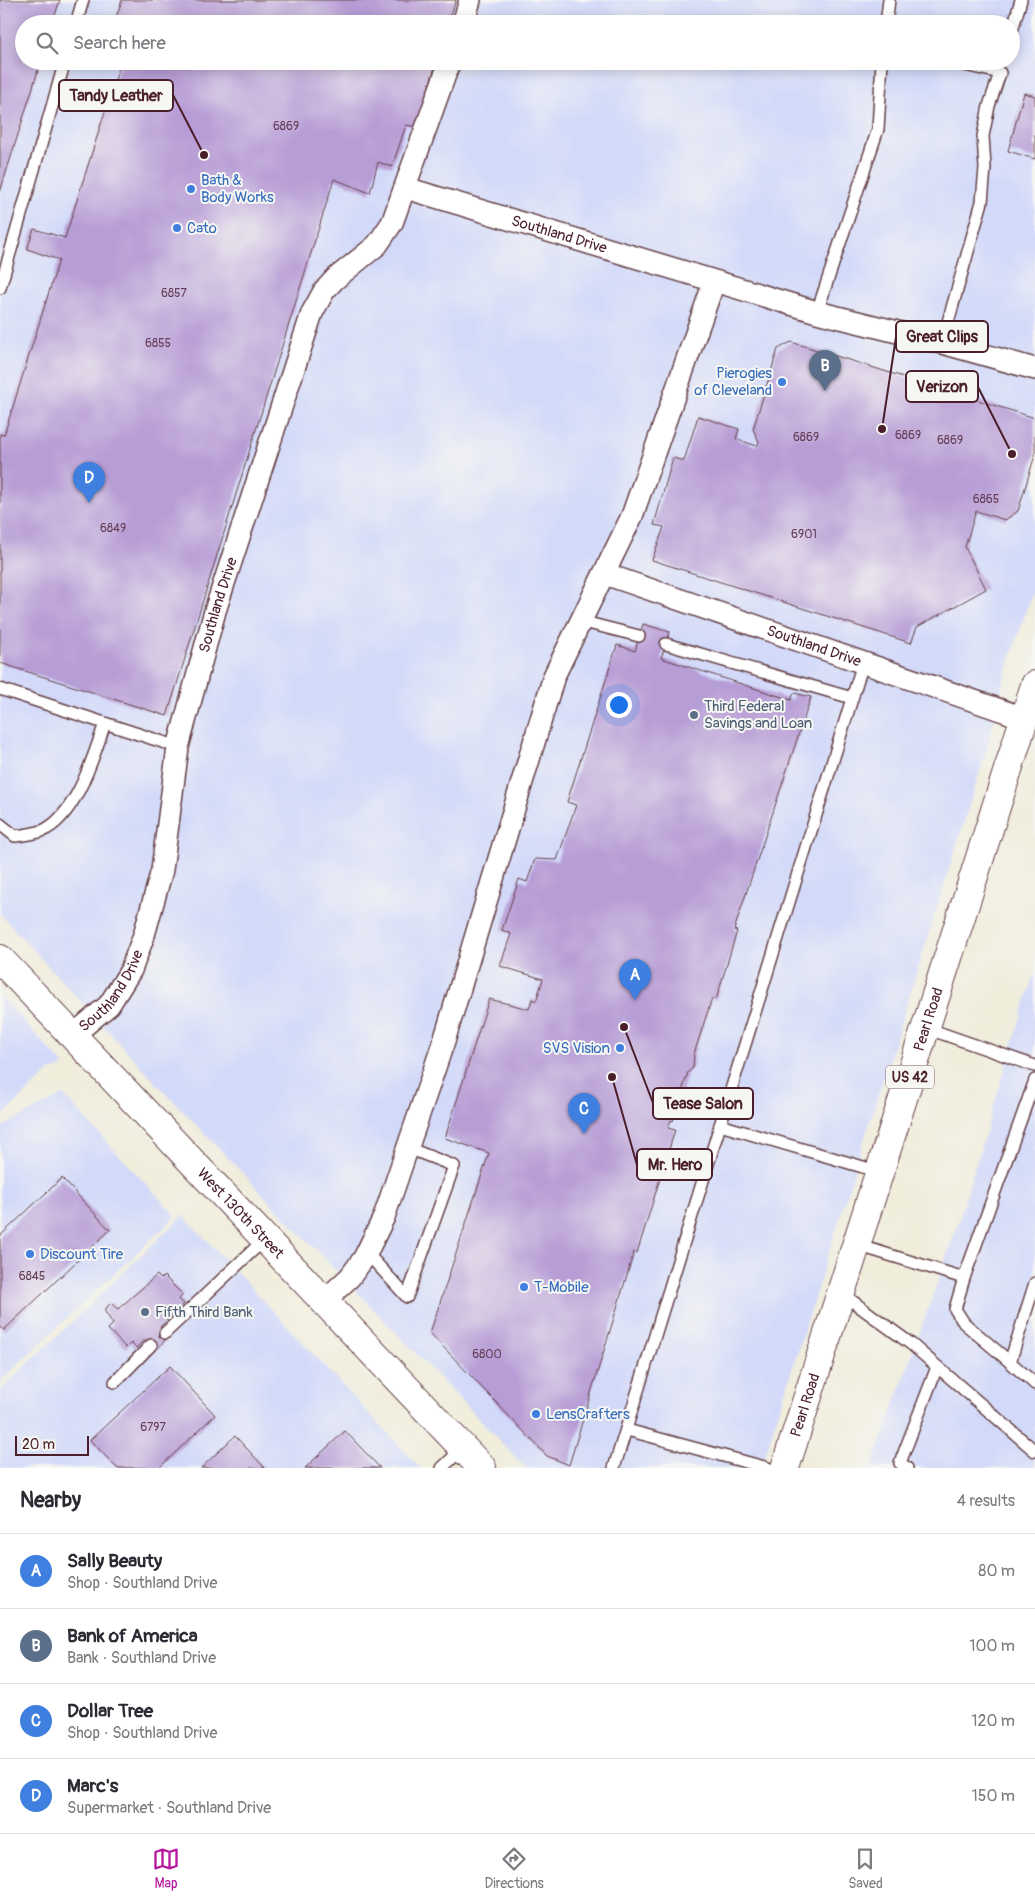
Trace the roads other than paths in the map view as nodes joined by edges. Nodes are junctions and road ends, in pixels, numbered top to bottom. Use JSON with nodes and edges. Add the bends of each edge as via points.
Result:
{"nodes":[{"id":1,"x":83,"y":0,"type":"edge"},
{"id":2,"x":470,"y":0,"type":"edge"},
{"id":3,"x":889,"y":0,"type":"edge"},
{"id":4,"x":1021,"y":0,"type":"edge"},
{"id":5,"x":79,"y":15,"type":"edge"},
{"id":6,"x":466,"y":15,"type":"edge"},
{"id":7,"x":887,"y":15,"type":"edge"},
{"id":8,"x":1017,"y":15,"type":"edge"},
{"id":9,"x":62,"y":70,"type":"edge"},
{"id":10,"x":447,"y":70,"type":"edge"},
{"id":11,"x":881,"y":70,"type":"edge"},
{"id":12,"x":987,"y":70,"type":"edge"},
{"id":13,"x":1001,"y":70,"type":"edge"},
{"id":14,"x":1000,"y":73,"type":"junction"},
{"id":15,"x":406,"y":188,"type":"junction"},
{"id":16,"x":714,"y":282,"type":"junction"},
{"id":17,"x":0,"y":288,"type":"edge"},
{"id":18,"x":817,"y":312,"type":"junction"},
{"id":19,"x":942,"y":343,"type":"junction"},
{"id":20,"x":1035,"y":370,"type":"edge"},
{"id":21,"x":605,"y":574,"type":"junction"},
{"id":22,"x":580,"y":621,"type":"junction"},
{"id":23,"x":639,"y":636,"type":"dead end"},
{"id":24,"x":666,"y":644,"type":"dead end"},
{"id":25,"x":863,"y":663,"type":"junction"},
{"id":26,"x":1035,"y":687,"type":"edge"},
{"id":27,"x":0,"y":689,"type":"edge"},
{"id":28,"x":852,"y":698,"type":"junction"},
{"id":29,"x":1024,"y":718,"type":"junction"},
{"id":30,"x":105,"y":723,"type":"junction"},
{"id":31,"x":178,"y":747,"type":"junction"},
{"id":32,"x":0,"y":824,"type":"edge"},
{"id":33,"x":0,"y":959,"type":"edge"},
{"id":34,"x":926,"y":1028,"type":"junction"},
{"id":35,"x":72,"y":1036,"type":"junction"},
{"id":36,"x":1035,"y":1066,"type":"edge"},
{"id":37,"x":1035,"y":1080,"type":"edge"},
{"id":38,"x":720,"y":1125,"type":"junction"},
{"id":39,"x":408,"y":1148,"type":"junction"},
{"id":40,"x":880,"y":1172,"type":"junction"},
{"id":41,"x":265,"y":1239,"type":"junction"},
{"id":42,"x":857,"y":1245,"type":"junction"},
{"id":43,"x":367,"y":1253,"type":"junction"},
{"id":44,"x":964,"y":1278,"type":"junction"},
{"id":45,"x":1035,"y":1283,"type":"edge"},
{"id":46,"x":841,"y":1293,"type":"junction"},
{"id":47,"x":324,"y":1301,"type":"junction"},
{"id":48,"x":165,"y":1333,"type":"dead end"},
{"id":49,"x":151,"y":1345,"type":"dead end"},
{"id":50,"x":1010,"y":1362,"type":"junction"},
{"id":51,"x":937,"y":1367,"type":"junction"},
{"id":52,"x":115,"y":1382,"type":"dead end"},
{"id":53,"x":1035,"y":1384,"type":"edge"},
{"id":54,"x":627,"y":1430,"type":"junction"},
{"id":55,"x":463,"y":1448,"type":"junction"},
{"id":56,"x":1035,"y":1451,"type":"edge"},
{"id":57,"x":902,"y":1466,"type":"edge"},
{"id":58,"x":442,"y":1468,"type":"edge"},
{"id":59,"x":482,"y":1468,"type":"edge"},
{"id":60,"x":614,"y":1468,"type":"edge"},
{"id":61,"x":768,"y":1468,"type":"edge"},
{"id":62,"x":785,"y":1468,"type":"edge"}],
"edges":[{"from":1,"to":5,"type":"lane"},
{"from":2,"to":6,"type":"street"},
{"from":3,"to":7,"type":"lane"},
{"from":4,"to":8,"type":"lane"},
{"from":9,"to":17,"type":"lane"},
{"from":10,"to":15,"type":"street","name":"Southland Drive"},
{"from":11,"to":18,"type":"lane","via":[[878,129]]},
{"from":12,"to":14,"type":"lane"},
{"from":13,"to":14,"type":"lane"},
{"from":14,"to":19,"type":"lane","via":[[983,136],[982,202]]},
{"from":15,"to":16,"type":"street","name":"Southland Drive"},
{"from":15,"to":31,"type":"street","name":"Southland Drive","via":[[392,223],[377,245],[335,279],[312,313],[215,611]]},
{"from":16,"to":18,"type":"street","name":"Southland Drive"},
{"from":16,"to":21,"type":"street","via":[[632,516]]},
{"from":18,"to":19,"type":"street","name":"Southland Drive"},
{"from":19,"to":20,"type":"street","name":"Southland Drive"},
{"from":21,"to":22,"type":"street"},
{"from":21,"to":25,"type":"street","name":"Southland Drive"},
{"from":22,"to":23,"type":"lane"},
{"from":22,"to":39,"type":"street","via":[[554,676],[484,911]]},
{"from":24,"to":28,"type":"lane"},
{"from":25,"to":28,"type":"lane"},
{"from":25,"to":29,"type":"street","name":"Southland Drive"},
{"from":26,"to":29,"type":"main road","name":"Pearl Road","number":"US 42"},
{"from":27,"to":30,"type":"lane"},
{"from":28,"to":38,"type":"lane"},
{"from":29,"to":34,"type":"main road","name":"Pearl Road","number":"US 42"},
{"from":30,"to":31,"type":"lane"},
{"from":30,"to":32,"type":"lane","via":[[87,776],[64,812],[44,830],[29,834],[16,836]]},
{"from":31,"to":35,"type":"street","name":"Southland Drive","via":[[162,870],[144,935],[131,970],[109,1005]]},
{"from":33,"to":35,"type":"main road","name":"West 130th Street"},
{"from":34,"to":36,"type":"lane"},
{"from":34,"to":40,"type":"main road","name":"Pearl Road","number":"US 42"},
{"from":35,"to":41,"type":"main road","name":"West 130th Street"},
{"from":37,"to":44,"type":"lane"},
{"from":38,"to":40,"type":"lane"},
{"from":38,"to":54,"type":"lane"},
{"from":39,"to":43,"type":"street","via":[[384,1217]]},
{"from":39,"to":43,"type":"lane","via":[[454,1166],[407,1297]]},
{"from":40,"to":42,"type":"main road","name":"Pearl Road","number":"US 42"},
{"from":41,"to":47,"type":"main road","name":"West 130th Street"},
{"from":41,"to":48,"type":"lane"},
{"from":42,"to":44,"type":"lane"},
{"from":42,"to":46,"type":"main road","name":"Pearl Road","number":"US 42"},
{"from":43,"to":47,"type":"street","via":[[350,1277]]},
{"from":44,"to":50,"type":"lane","via":[[955,1309],[964,1323]]},
{"from":45,"to":50,"type":"lane"},
{"from":46,"to":51,"type":"lane"},
{"from":46,"to":62,"type":"main road","name":"Pearl Road","number":"US 42"},
{"from":47,"to":55,"type":"main road","name":"West 130th Street"},
{"from":49,"to":52,"type":"lane"},
{"from":50,"to":53,"type":"lane"},
{"from":51,"to":56,"type":"lane"},
{"from":51,"to":57,"type":"lane"},
{"from":54,"to":60,"type":"lane"},
{"from":54,"to":61,"type":"lane"},
{"from":55,"to":58,"type":"lane"},
{"from":55,"to":59,"type":"main road","name":"West 130th Street"}]}
